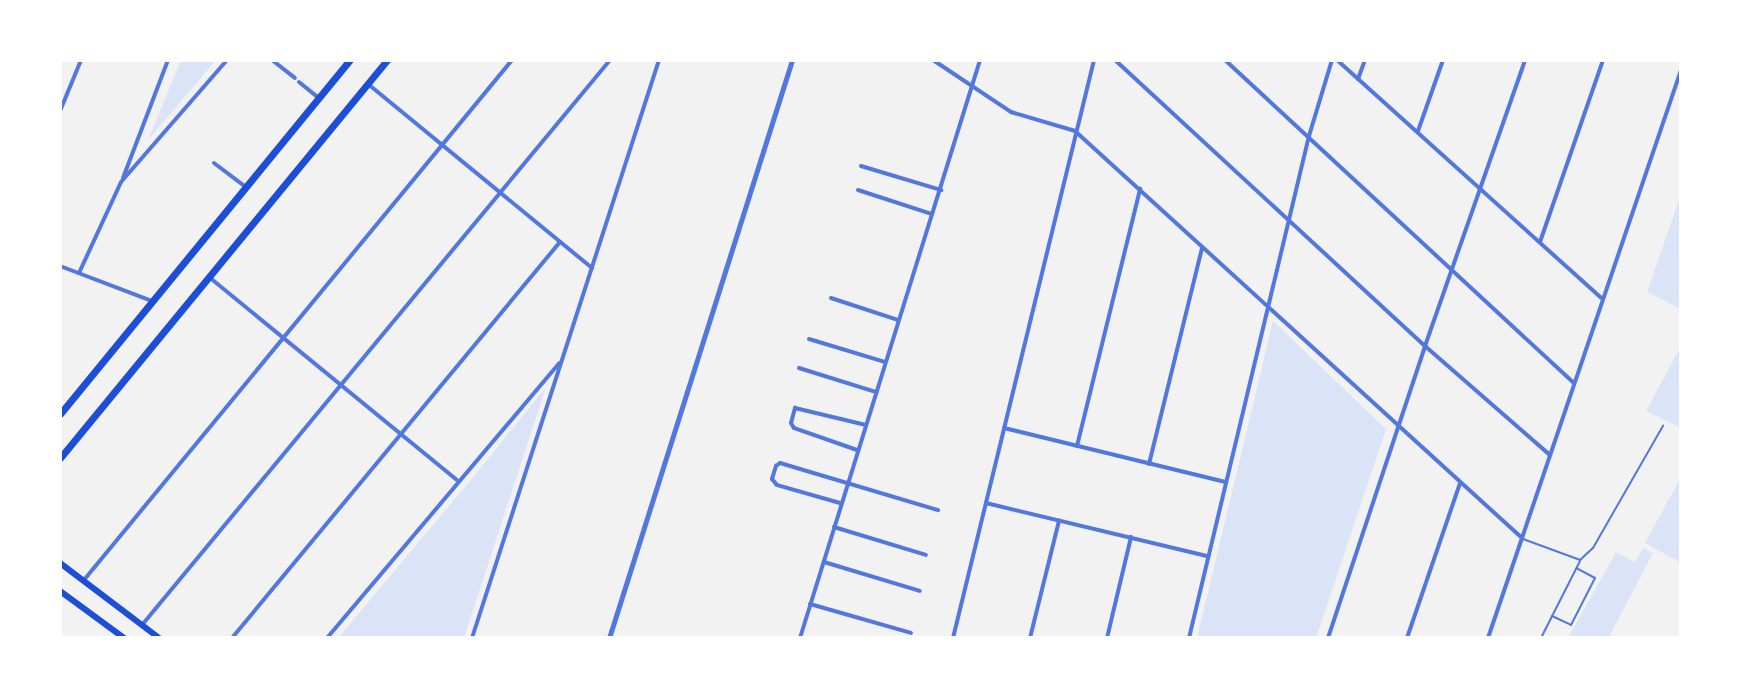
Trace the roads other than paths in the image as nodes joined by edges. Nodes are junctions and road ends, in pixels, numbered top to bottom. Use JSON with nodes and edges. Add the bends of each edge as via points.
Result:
{"nodes":[{"id":1,"x":81,"y":60,"type":"edge"},
{"id":2,"x":168,"y":60,"type":"edge"},
{"id":3,"x":227,"y":60,"type":"edge"},
{"id":4,"x":272,"y":60,"type":"edge"},
{"id":5,"x":350,"y":60,"type":"edge"},
{"id":6,"x":387,"y":60,"type":"edge"},
{"id":7,"x":512,"y":60,"type":"edge"},
{"id":8,"x":610,"y":60,"type":"edge"},
{"id":9,"x":659,"y":60,"type":"edge"},
{"id":10,"x":792,"y":60,"type":"edge"},
{"id":11,"x":933,"y":60,"type":"edge"},
{"id":12,"x":980,"y":60,"type":"edge"},
{"id":13,"x":1094,"y":60,"type":"edge"},
{"id":14,"x":1115,"y":60,"type":"edge"},
{"id":15,"x":1225,"y":60,"type":"edge"},
{"id":16,"x":1335,"y":60,"type":"edge"},
{"id":17,"x":1365,"y":60,"type":"edge"},
{"id":18,"x":1443,"y":60,"type":"edge"},
{"id":19,"x":1525,"y":60,"type":"edge"},
{"id":20,"x":1603,"y":60,"type":"edge"},
{"id":21,"x":1681,"y":70,"type":"edge"},
{"id":22,"x":1358,"y":79,"type":"junction"},
{"id":23,"x":368,"y":84,"type":"junction"},
{"id":24,"x":971,"y":86,"type":"junction"},
{"id":25,"x":319,"y":98,"type":"junction"},
{"id":26,"x":60,"y":111,"type":"edge"},
{"id":27,"x":1075,"y":131,"type":"junction"},
{"id":28,"x":1418,"y":131,"type":"junction"},
{"id":29,"x":1309,"y":136,"type":"junction"},
{"id":30,"x":442,"y":145,"type":"junction"},
{"id":31,"x":214,"y":163,"type":"dead end"},
{"id":32,"x":861,"y":166,"type":"dead end"},
{"id":33,"x":121,"y":182,"type":"junction"},
{"id":34,"x":246,"y":187,"type":"junction"},
{"id":35,"x":1482,"y":188,"type":"junction"},
{"id":36,"x":1140,"y":189,"type":"junction"},
{"id":37,"x":858,"y":190,"type":"dead end"},
{"id":38,"x":941,"y":190,"type":"junction"},
{"id":39,"x":501,"y":192,"type":"junction"},
{"id":40,"x":933,"y":214,"type":"junction"},
{"id":41,"x":1290,"y":222,"type":"junction"},
{"id":42,"x":560,"y":242,"type":"junction"},
{"id":43,"x":1540,"y":242,"type":"junction"},
{"id":44,"x":1202,"y":248,"type":"junction"},
{"id":45,"x":60,"y":266,"type":"edge"},
{"id":46,"x":592,"y":268,"type":"junction"},
{"id":47,"x":1452,"y":268,"type":"junction"},
{"id":48,"x":79,"y":273,"type":"junction"},
{"id":49,"x":209,"y":277,"type":"junction"},
{"id":50,"x":831,"y":298,"type":"dead end"},
{"id":51,"x":1601,"y":298,"type":"junction"},
{"id":52,"x":152,"y":301,"type":"junction"},
{"id":53,"x":1268,"y":308,"type":"junction"},
{"id":54,"x":898,"y":320,"type":"junction"},
{"id":55,"x":284,"y":338,"type":"junction"},
{"id":56,"x":809,"y":339,"type":"dead end"},
{"id":57,"x":1425,"y":346,"type":"junction"},
{"id":58,"x":560,"y":361,"type":"junction"},
{"id":59,"x":885,"y":362,"type":"junction"},
{"id":60,"x":799,"y":368,"type":"dead end"},
{"id":61,"x":1573,"y":382,"type":"junction"},
{"id":62,"x":343,"y":385,"type":"junction"},
{"id":63,"x":876,"y":392,"type":"junction"},
{"id":64,"x":60,"y":414,"type":"edge"},
{"id":65,"x":866,"y":425,"type":"junction"},
{"id":66,"x":1663,"y":426,"type":"dead end"},
{"id":67,"x":1399,"y":427,"type":"junction"},
{"id":68,"x":1004,"y":428,"type":"junction"},
{"id":69,"x":401,"y":433,"type":"junction"},
{"id":70,"x":1077,"y":446,"type":"junction"},
{"id":71,"x":857,"y":450,"type":"junction"},
{"id":72,"x":1550,"y":455,"type":"junction"},
{"id":73,"x":60,"y":458,"type":"edge"},
{"id":74,"x":1149,"y":464,"type":"junction"},
{"id":75,"x":457,"y":480,"type":"junction"},
{"id":76,"x":847,"y":482,"type":"junction"},
{"id":77,"x":1225,"y":482,"type":"junction"},
{"id":78,"x":1460,"y":483,"type":"junction"},
{"id":79,"x":840,"y":503,"type":"junction"},
{"id":80,"x":986,"y":503,"type":"junction"},
{"id":81,"x":938,"y":510,"type":"dead end"},
{"id":82,"x":1059,"y":521,"type":"junction"},
{"id":83,"x":834,"y":527,"type":"junction"},
{"id":84,"x":1131,"y":537,"type":"junction"},
{"id":85,"x":1522,"y":538,"type":"junction"},
{"id":86,"x":926,"y":555,"type":"dead end"},
{"id":87,"x":1207,"y":556,"type":"junction"},
{"id":88,"x":1580,"y":560,"type":"junction"},
{"id":89,"x":824,"y":562,"type":"junction"},
{"id":90,"x":60,"y":563,"type":"edge"},
{"id":91,"x":1576,"y":568,"type":"junction"},
{"id":92,"x":84,"y":581,"type":"junction"},
{"id":93,"x":60,"y":591,"type":"edge"},
{"id":94,"x":920,"y":591,"type":"dead end"},
{"id":95,"x":810,"y":604,"type":"junction"},
{"id":96,"x":1552,"y":616,"type":"junction"},
{"id":97,"x":142,"y":625,"type":"junction"},
{"id":98,"x":911,"y":633,"type":"dead end"},
{"id":99,"x":124,"y":638,"type":"edge"},
{"id":100,"x":159,"y":638,"type":"edge"},
{"id":101,"x":232,"y":638,"type":"edge"},
{"id":102,"x":327,"y":638,"type":"edge"},
{"id":103,"x":472,"y":638,"type":"edge"},
{"id":104,"x":609,"y":638,"type":"edge"},
{"id":105,"x":800,"y":638,"type":"edge"},
{"id":106,"x":953,"y":638,"type":"edge"},
{"id":107,"x":1030,"y":638,"type":"edge"},
{"id":108,"x":1107,"y":638,"type":"edge"},
{"id":109,"x":1189,"y":638,"type":"edge"},
{"id":110,"x":1328,"y":638,"type":"edge"},
{"id":111,"x":1407,"y":638,"type":"edge"},
{"id":112,"x":1488,"y":638,"type":"edge"},
{"id":113,"x":1541,"y":638,"type":"edge"}],
"edges":[{"from":1,"to":26,"type":"street"},
{"from":2,"to":33,"type":"street"},
{"from":3,"to":33,"type":"street"},
{"from":4,"to":25,"type":"street"},
{"from":5,"to":25,"type":"main road"},
{"from":6,"to":23,"type":"main road"},
{"from":7,"to":30,"type":"street"},
{"from":8,"to":39,"type":"street"},
{"from":9,"to":46,"type":"street"},
{"from":10,"to":104,"type":"street"},
{"from":11,"to":24,"type":"street"},
{"from":12,"to":24,"type":"street"},
{"from":13,"to":27,"type":"street"},
{"from":14,"to":41,"type":"street"},
{"from":15,"to":29,"type":"street"},
{"from":16,"to":22,"type":"street"},
{"from":16,"to":29,"type":"street"},
{"from":17,"to":22,"type":"street"},
{"from":18,"to":28,"type":"street"},
{"from":19,"to":35,"type":"street"},
{"from":20,"to":43,"type":"street"},
{"from":21,"to":51,"type":"street"},
{"from":22,"to":28,"type":"street"},
{"from":23,"to":30,"type":"street"},
{"from":23,"to":49,"type":"main road"},
{"from":24,"to":27,"type":"street","via":[[1011,112]]},
{"from":24,"to":38,"type":"street"},
{"from":25,"to":34,"type":"main road"},
{"from":27,"to":36,"type":"street"},
{"from":27,"to":68,"type":"street"},
{"from":28,"to":35,"type":"street"},
{"from":29,"to":41,"type":"street"},
{"from":29,"to":47,"type":"street"},
{"from":30,"to":39,"type":"street"},
{"from":30,"to":55,"type":"street"},
{"from":31,"to":34,"type":"street"},
{"from":32,"to":38,"type":"street"},
{"from":33,"to":48,"type":"street"},
{"from":34,"to":52,"type":"main road"},
{"from":35,"to":43,"type":"street"},
{"from":35,"to":47,"type":"street"},
{"from":36,"to":44,"type":"street"},
{"from":36,"to":70,"type":"street"},
{"from":37,"to":40,"type":"street"},
{"from":38,"to":40,"type":"street"},
{"from":39,"to":42,"type":"street"},
{"from":39,"to":62,"type":"street"},
{"from":40,"to":54,"type":"street"},
{"from":41,"to":53,"type":"street"},
{"from":41,"to":57,"type":"street"},
{"from":42,"to":46,"type":"street"},
{"from":42,"to":69,"type":"street"},
{"from":43,"to":51,"type":"street"},
{"from":44,"to":53,"type":"street"},
{"from":44,"to":74,"type":"street"},
{"from":45,"to":48,"type":"street"},
{"from":46,"to":58,"type":"street"},
{"from":47,"to":57,"type":"street"},
{"from":47,"to":61,"type":"street"},
{"from":48,"to":52,"type":"street"},
{"from":49,"to":55,"type":"street"},
{"from":49,"to":73,"type":"main road"},
{"from":50,"to":54,"type":"street"},
{"from":51,"to":61,"type":"street"},
{"from":52,"to":64,"type":"main road"},
{"from":53,"to":67,"type":"street"},
{"from":53,"to":77,"type":"street"},
{"from":54,"to":59,"type":"street"},
{"from":55,"to":62,"type":"street"},
{"from":55,"to":92,"type":"street"},
{"from":56,"to":59,"type":"street"},
{"from":57,"to":67,"type":"street"},
{"from":57,"to":72,"type":"street"},
{"from":58,"to":75,"type":"street"},
{"from":58,"to":103,"type":"street"},
{"from":59,"to":63,"type":"street"},
{"from":60,"to":63,"type":"street"},
{"from":61,"to":72,"type":"street"},
{"from":62,"to":69,"type":"street"},
{"from":62,"to":97,"type":"street"},
{"from":63,"to":65,"type":"street"},
{"from":65,"to":71,"type":"street"},
{"from":65,"to":71,"type":"street","via":[[795,408],[794,428]]},
{"from":66,"to":88,"type":"lane","via":[[1593,548]]},
{"from":67,"to":78,"type":"street"},
{"from":67,"to":110,"type":"street"},
{"from":68,"to":70,"type":"street"},
{"from":68,"to":80,"type":"street"},
{"from":69,"to":75,"type":"street"},
{"from":69,"to":101,"type":"street"},
{"from":70,"to":74,"type":"street"},
{"from":71,"to":76,"type":"street"},
{"from":72,"to":85,"type":"street"},
{"from":74,"to":77,"type":"street"},
{"from":75,"to":102,"type":"street"},
{"from":76,"to":79,"type":"street"},
{"from":76,"to":79,"type":"street","via":[[776,466],[772,479],[777,485]]},
{"from":76,"to":81,"type":"street"},
{"from":77,"to":87,"type":"street"},
{"from":78,"to":85,"type":"street"},
{"from":78,"to":111,"type":"street"},
{"from":79,"to":83,"type":"street"},
{"from":80,"to":82,"type":"street"},
{"from":80,"to":106,"type":"street"},
{"from":82,"to":84,"type":"street"},
{"from":82,"to":107,"type":"street"},
{"from":83,"to":86,"type":"street"},
{"from":83,"to":89,"type":"street"},
{"from":84,"to":87,"type":"street"},
{"from":84,"to":108,"type":"street"},
{"from":85,"to":88,"type":"lane"},
{"from":85,"to":112,"type":"street"},
{"from":87,"to":109,"type":"street"},
{"from":88,"to":91,"type":"lane"},
{"from":89,"to":94,"type":"street"},
{"from":89,"to":95,"type":"street"},
{"from":90,"to":92,"type":"main road"},
{"from":91,"to":96,"type":"lane"},
{"from":91,"to":96,"type":"lane","via":[[1595,578],[1571,625]]},
{"from":92,"to":97,"type":"main road"},
{"from":93,"to":99,"type":"main road"},
{"from":95,"to":98,"type":"street"},
{"from":95,"to":105,"type":"street"},
{"from":96,"to":113,"type":"lane"},
{"from":97,"to":100,"type":"main road"}]}
